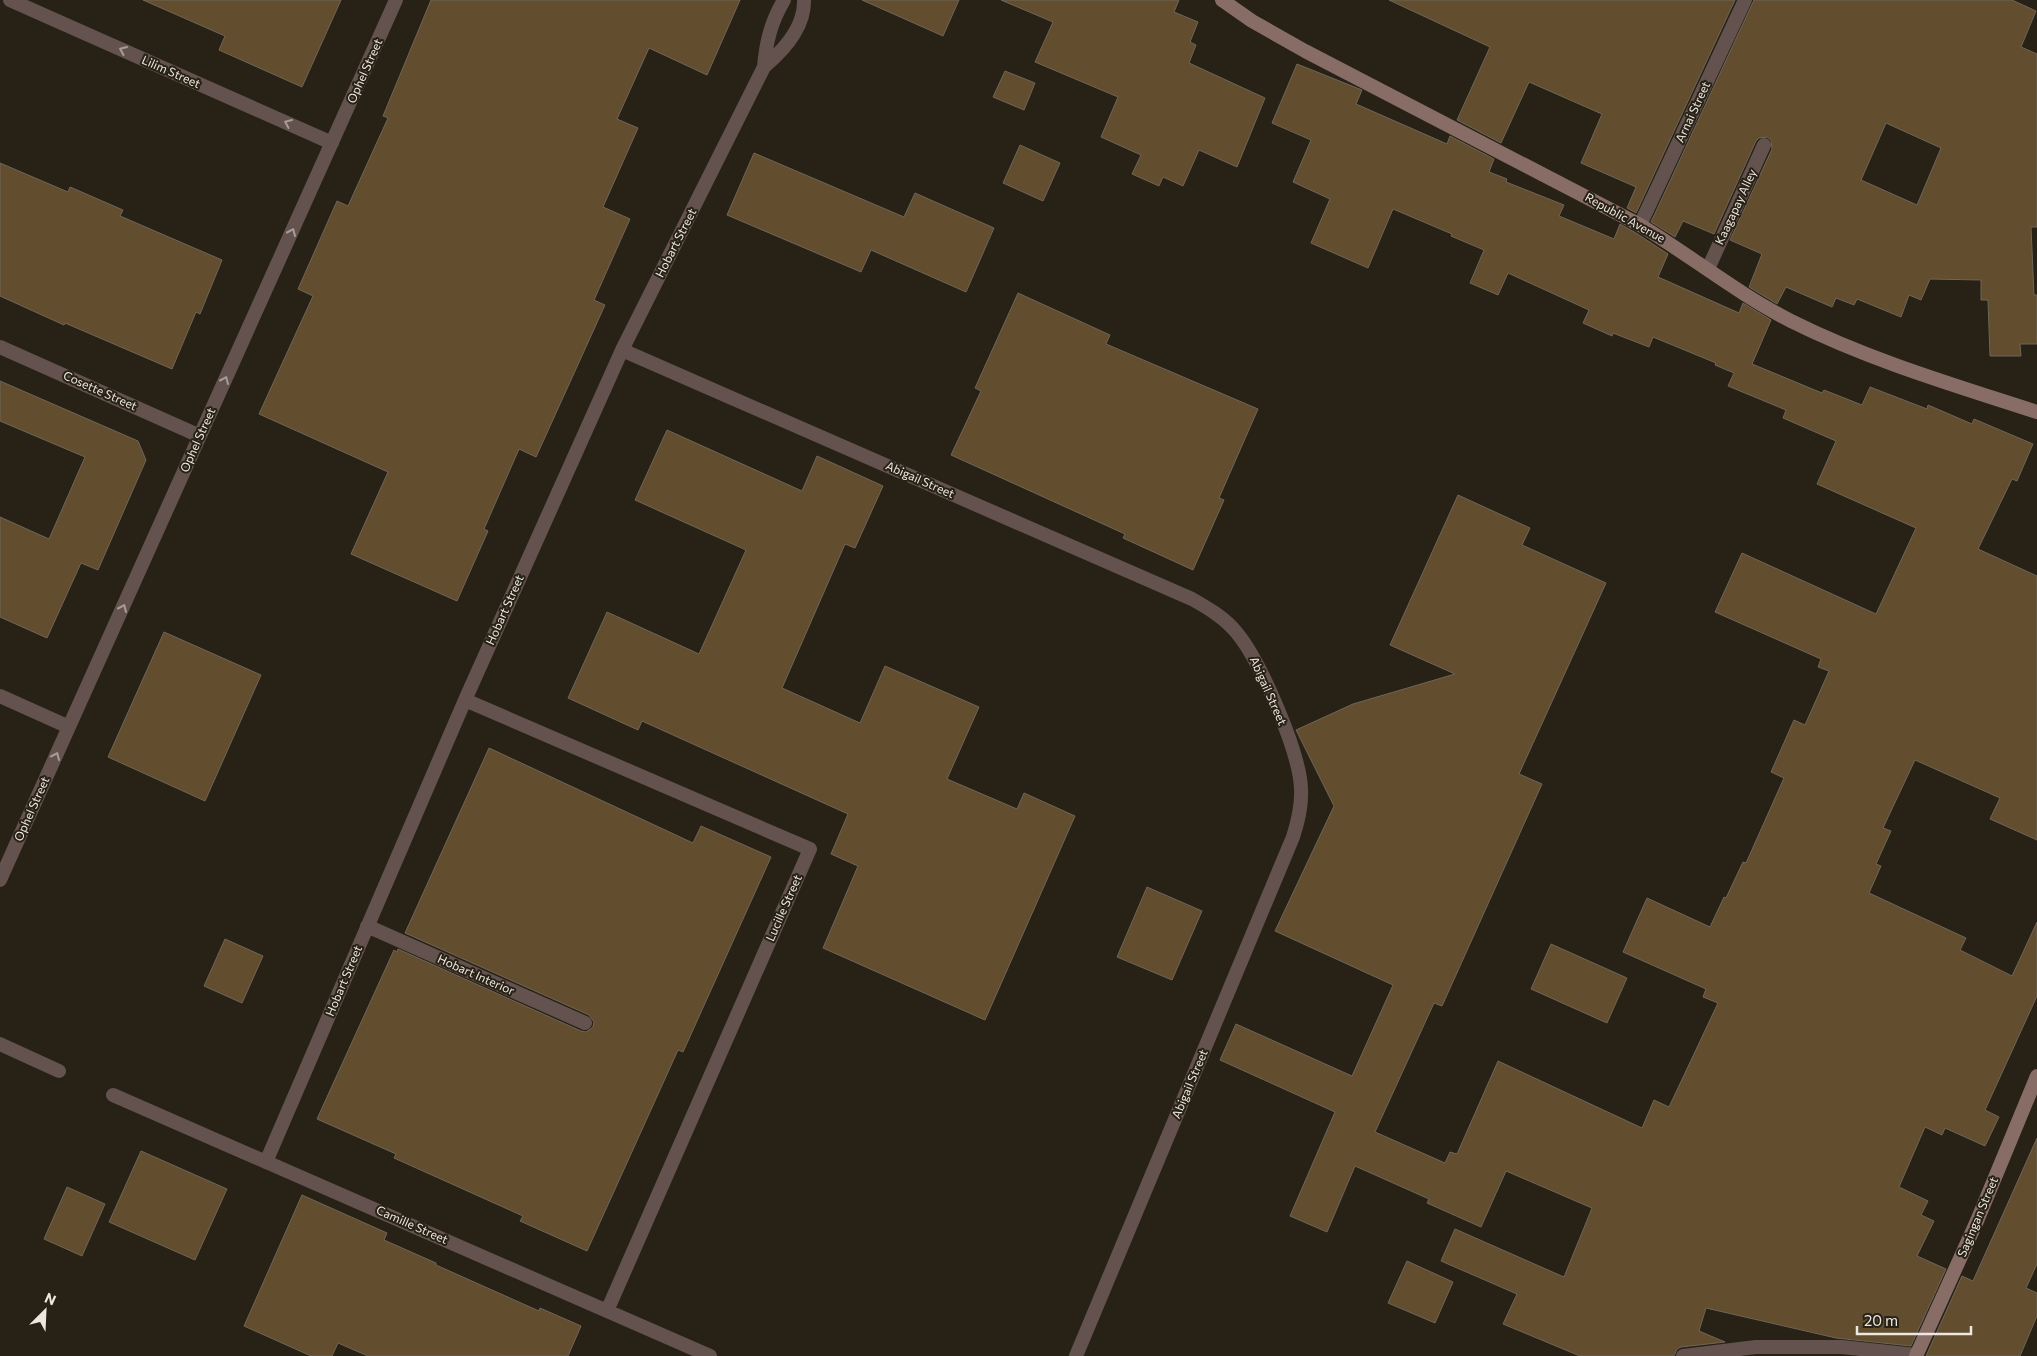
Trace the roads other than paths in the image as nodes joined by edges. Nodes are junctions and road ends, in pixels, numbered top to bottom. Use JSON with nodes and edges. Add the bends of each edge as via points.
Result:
{"nodes":[{"id":1,"x":10,"y":0,"type":"edge"},
{"id":2,"x":396,"y":0,"type":"edge"},
{"id":3,"x":784,"y":0,"type":"edge"},
{"id":4,"x":804,"y":0,"type":"edge"},
{"id":5,"x":1222,"y":0,"type":"edge"},
{"id":6,"x":1745,"y":0,"type":"edge"},
{"id":7,"x":764,"y":68,"type":"junction"},
{"id":8,"x":332,"y":143,"type":"junction"},
{"id":9,"x":1764,"y":145,"type":"dead end"},
{"id":10,"x":1640,"y":225,"type":"junction"},
{"id":11,"x":1708,"y":268,"type":"junction"},
{"id":12,"x":0,"y":347,"type":"edge"},
{"id":13,"x":622,"y":350,"type":"junction"},
{"id":14,"x":2037,"y":412,"type":"edge"},
{"id":15,"x":200,"y":436,"type":"junction"},
{"id":16,"x":0,"y":696,"type":"edge"},
{"id":17,"x":465,"y":700,"type":"junction"},
{"id":18,"x":69,"y":727,"type":"junction"},
{"id":19,"x":0,"y":880,"type":"edge"},
{"id":20,"x":368,"y":926,"type":"junction"},
{"id":21,"x":585,"y":1023,"type":"dead end"},
{"id":22,"x":0,"y":1044,"type":"edge"},
{"id":23,"x":59,"y":1071,"type":"dead end"},
{"id":24,"x":2037,"y":1076,"type":"edge"},
{"id":25,"x":113,"y":1095,"type":"dead end"},
{"id":26,"x":266,"y":1162,"type":"junction"},
{"id":27,"x":607,"y":1311,"type":"junction"},
{"id":28,"x":710,"y":1356,"type":"edge"},
{"id":29,"x":1076,"y":1356,"type":"edge"},
{"id":30,"x":1683,"y":1356,"type":"edge"},
{"id":31,"x":1916,"y":1356,"type":"edge"}],
"edges":[{"from":8,"to":1,"type":"street","name":"Lilim Street","one_way":true},
{"from":2,"to":8,"type":"street","name":"Ophel Street"},
{"from":3,"to":7,"type":"street","name":"Hobart Street","via":[[768,34]]},
{"from":4,"to":7,"type":"street","name":"Hobart Street","via":[[796,29],[783,50]]},
{"from":5,"to":10,"type":"main road","name":"Republic Avenue","via":[[1305,51]]},
{"from":6,"to":10,"type":"street","name":"Arnai Street"},
{"from":7,"to":13,"type":"street","name":"Hobart Street"},
{"from":15,"to":8,"type":"street","name":"Ophel Street","one_way":true},
{"from":9,"to":11,"type":"street","name":"Kaagapay Alley"},
{"from":10,"to":11,"type":"main road","name":"Republic Avenue"},
{"from":11,"to":14,"type":"main road","name":"Republic Avenue","via":[[1790,320],[1866,354]]},
{"from":12,"to":15,"type":"street","name":"Cosette Street"},
{"from":13,"to":17,"type":"street","name":"Hobart Street"},
{"from":13,"to":29,"type":"street","name":"Abigail Street","via":[[1192,599],[1216,613],[1237,632],[1253,656],[1297,764],[1301,788],[1300,814]]},
{"from":18,"to":15,"type":"street","name":"Ophel Street","one_way":true},
{"from":16,"to":18,"type":"street"},
{"from":17,"to":20,"type":"street","name":"Hobart Street"},
{"from":17,"to":27,"type":"street","name":"Lucille Street","via":[[810,849]]},
{"from":19,"to":18,"type":"street","name":"Ophel Street","one_way":true},
{"from":20,"to":21,"type":"street","name":"Hobart Interior"},
{"from":20,"to":26,"type":"street","name":"Hobart Street"},
{"from":22,"to":23,"type":"street"},
{"from":24,"to":31,"type":"main road","name":"Sagingan Street"},
{"from":25,"to":26,"type":"street","name":"Camille Street"},
{"from":26,"to":27,"type":"street","name":"Camille Street"},
{"from":27,"to":28,"type":"street","name":"Camille Street"},
{"from":30,"to":31,"type":"street","via":[[1756,1347],[1833,1347]]}]}
